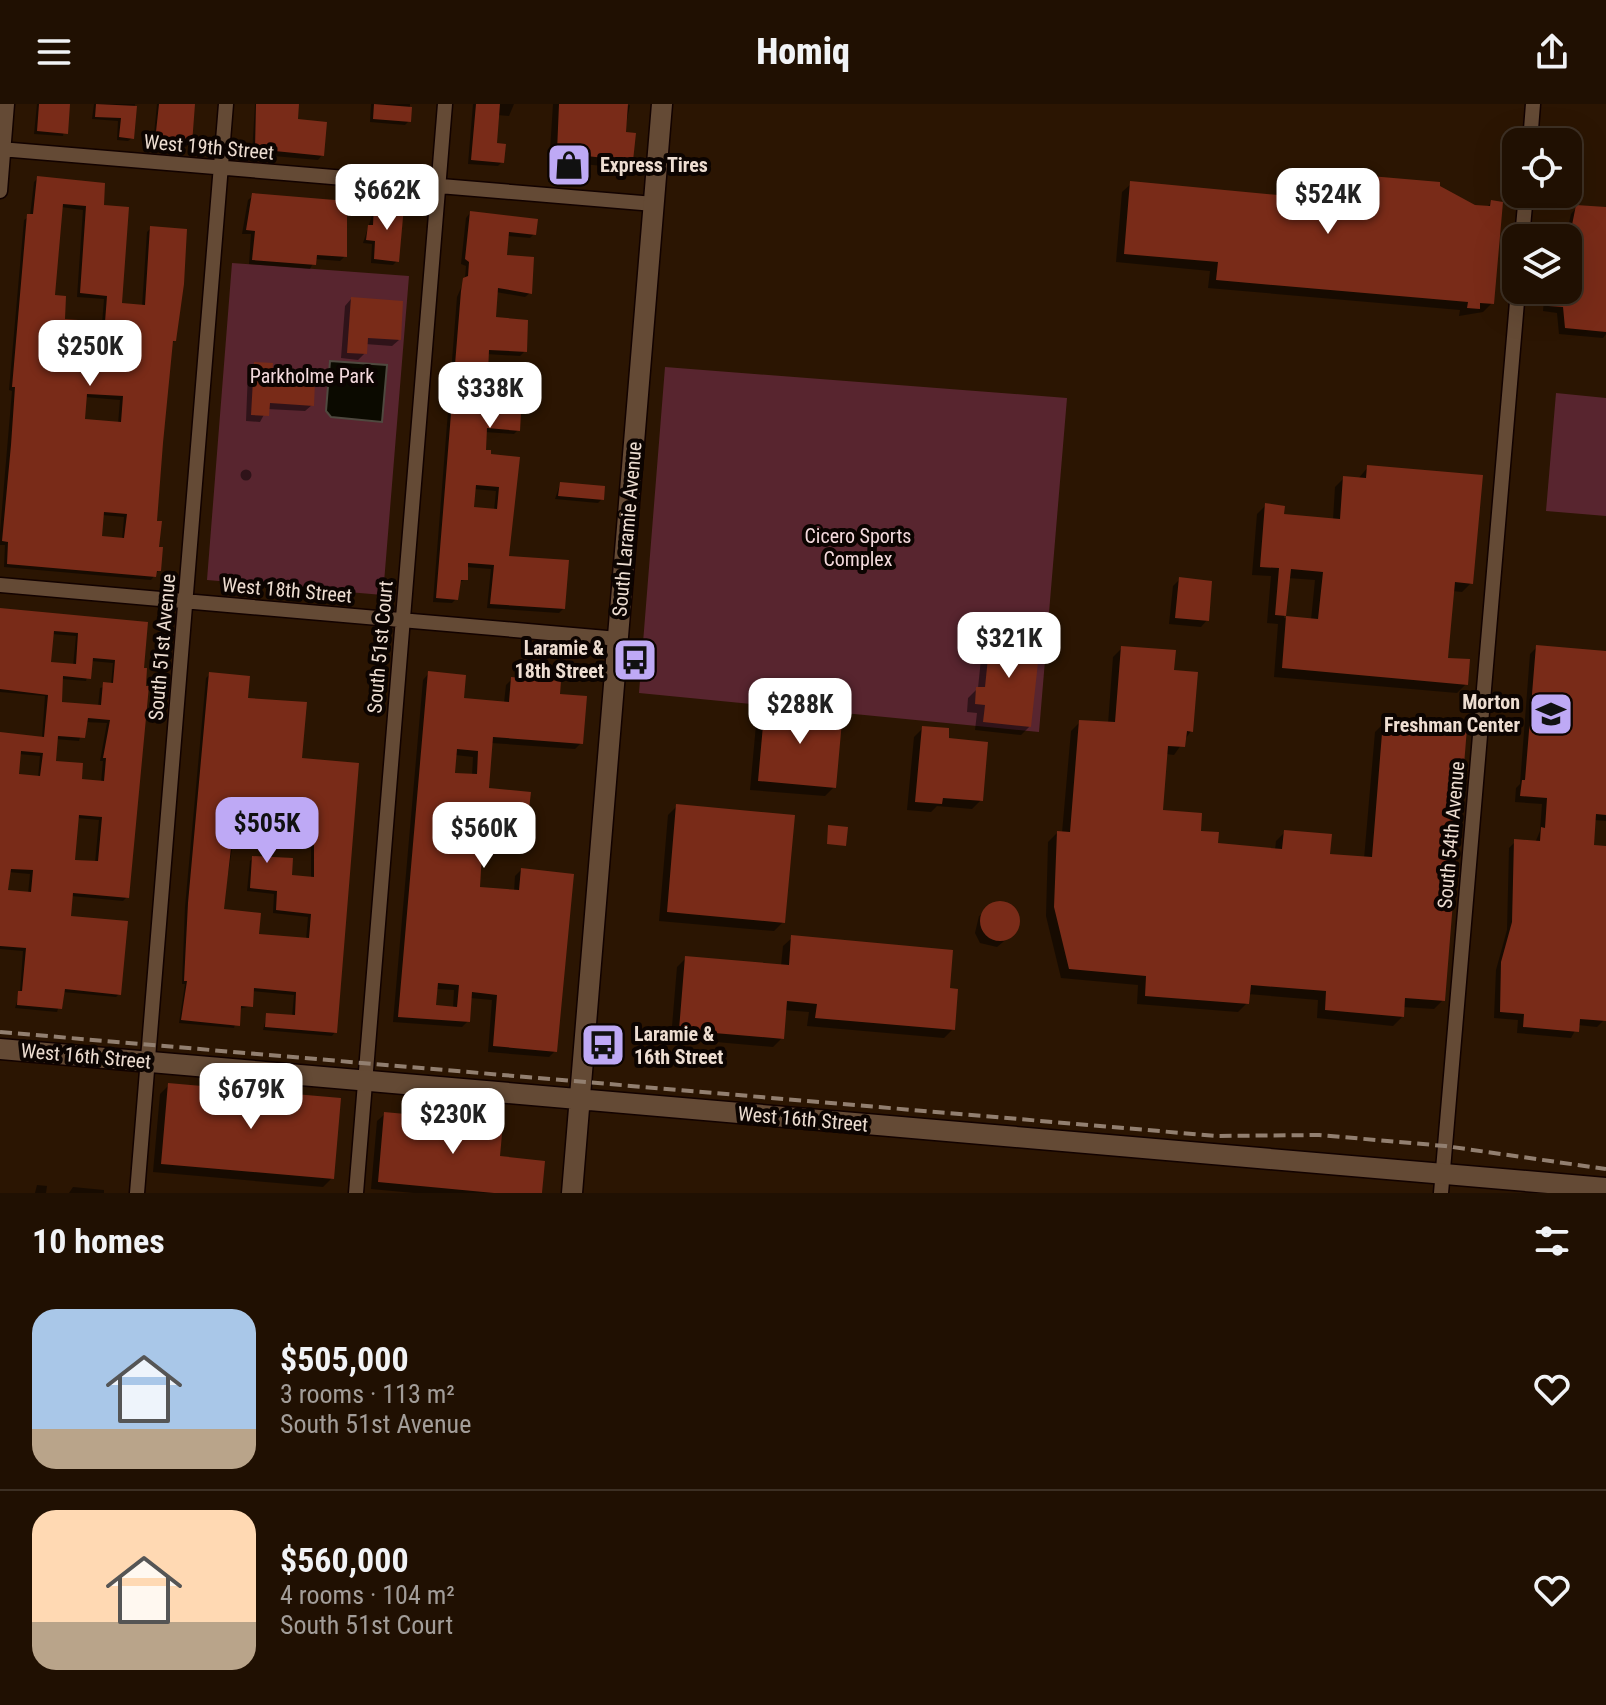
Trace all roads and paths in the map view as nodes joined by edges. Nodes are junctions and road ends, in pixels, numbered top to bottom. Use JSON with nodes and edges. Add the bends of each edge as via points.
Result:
{"nodes":[{"id":1,"x":7,"y":104,"type":"edge"},
{"id":2,"x":226,"y":104,"type":"edge"},
{"id":3,"x":445,"y":104,"type":"edge"},
{"id":4,"x":662,"y":104,"type":"edge"},
{"id":5,"x":1533,"y":104,"type":"edge"},
{"id":6,"x":1531,"y":128,"type":"edge"},
{"id":7,"x":2,"y":149,"type":"edge"},
{"id":8,"x":221,"y":168,"type":"junction"},
{"id":9,"x":438,"y":186,"type":"junction"},
{"id":10,"x":0,"y":191,"type":"edge"},
{"id":11,"x":654,"y":204,"type":"junction"},
{"id":12,"x":1517,"y":304,"type":"edge"},
{"id":13,"x":0,"y":585,"type":"edge"},
{"id":14,"x":185,"y":601,"type":"junction"},
{"id":15,"x":403,"y":620,"type":"junction"},
{"id":16,"x":618,"y":639,"type":"junction"},
{"id":17,"x":0,"y":1049,"type":"edge"},
{"id":18,"x":148,"y":1062,"type":"junction"},
{"id":19,"x":365,"y":1081,"type":"junction"},
{"id":20,"x":580,"y":1099,"type":"junction"},
{"id":21,"x":1442,"y":1184,"type":"edge"},
{"id":22,"x":1606,"y":1188,"type":"edge"},
{"id":23,"x":137,"y":1193,"type":"edge"},
{"id":24,"x":356,"y":1193,"type":"edge"},
{"id":25,"x":572,"y":1193,"type":"edge"}],
"edges":[{"from":1,"to":7,"type":"street"},
{"from":2,"to":8,"type":"street","name":"South 51st Avenue"},
{"from":3,"to":9,"type":"street","name":"South 51st Court"},
{"from":4,"to":11,"type":"street","name":"South Laramie Avenue"},
{"from":5,"to":6,"type":"street"},
{"from":7,"to":8,"type":"street","name":"West 19th Street"},
{"from":7,"to":10,"type":"street"},
{"from":8,"to":9,"type":"street","name":"West 19th Street"},
{"from":8,"to":14,"type":"street","name":"South 51st Avenue"},
{"from":9,"to":11,"type":"street","name":"West 19th Street"},
{"from":9,"to":15,"type":"street","name":"South 51st Court"},
{"from":11,"to":16,"type":"street","name":"South Laramie Avenue"},
{"from":12,"to":21,"type":"street","name":"South 54th Avenue"},
{"from":13,"to":14,"type":"street","name":"West 18th Street"},
{"from":14,"to":15,"type":"street","name":"West 18th Street"},
{"from":14,"to":18,"type":"street","name":"South 51st Avenue"},
{"from":15,"to":16,"type":"street","name":"West 18th Street"},
{"from":15,"to":19,"type":"street","name":"South 51st Court"},
{"from":16,"to":20,"type":"street","name":"South Laramie Avenue"},
{"from":17,"to":18,"type":"street","name":"West 16th Street"},
{"from":18,"to":19,"type":"street","name":"West 16th Street"},
{"from":18,"to":23,"type":"street","name":"South 51st Avenue"},
{"from":19,"to":20,"type":"street","name":"West 16th Street"},
{"from":19,"to":24,"type":"street","name":"South 51st Court"},
{"from":20,"to":21,"type":"street","name":"West 16th Street"},
{"from":20,"to":25,"type":"street","name":"South Laramie Avenue"},
{"from":21,"to":22,"type":"street","name":"West 16th Street"}]}
